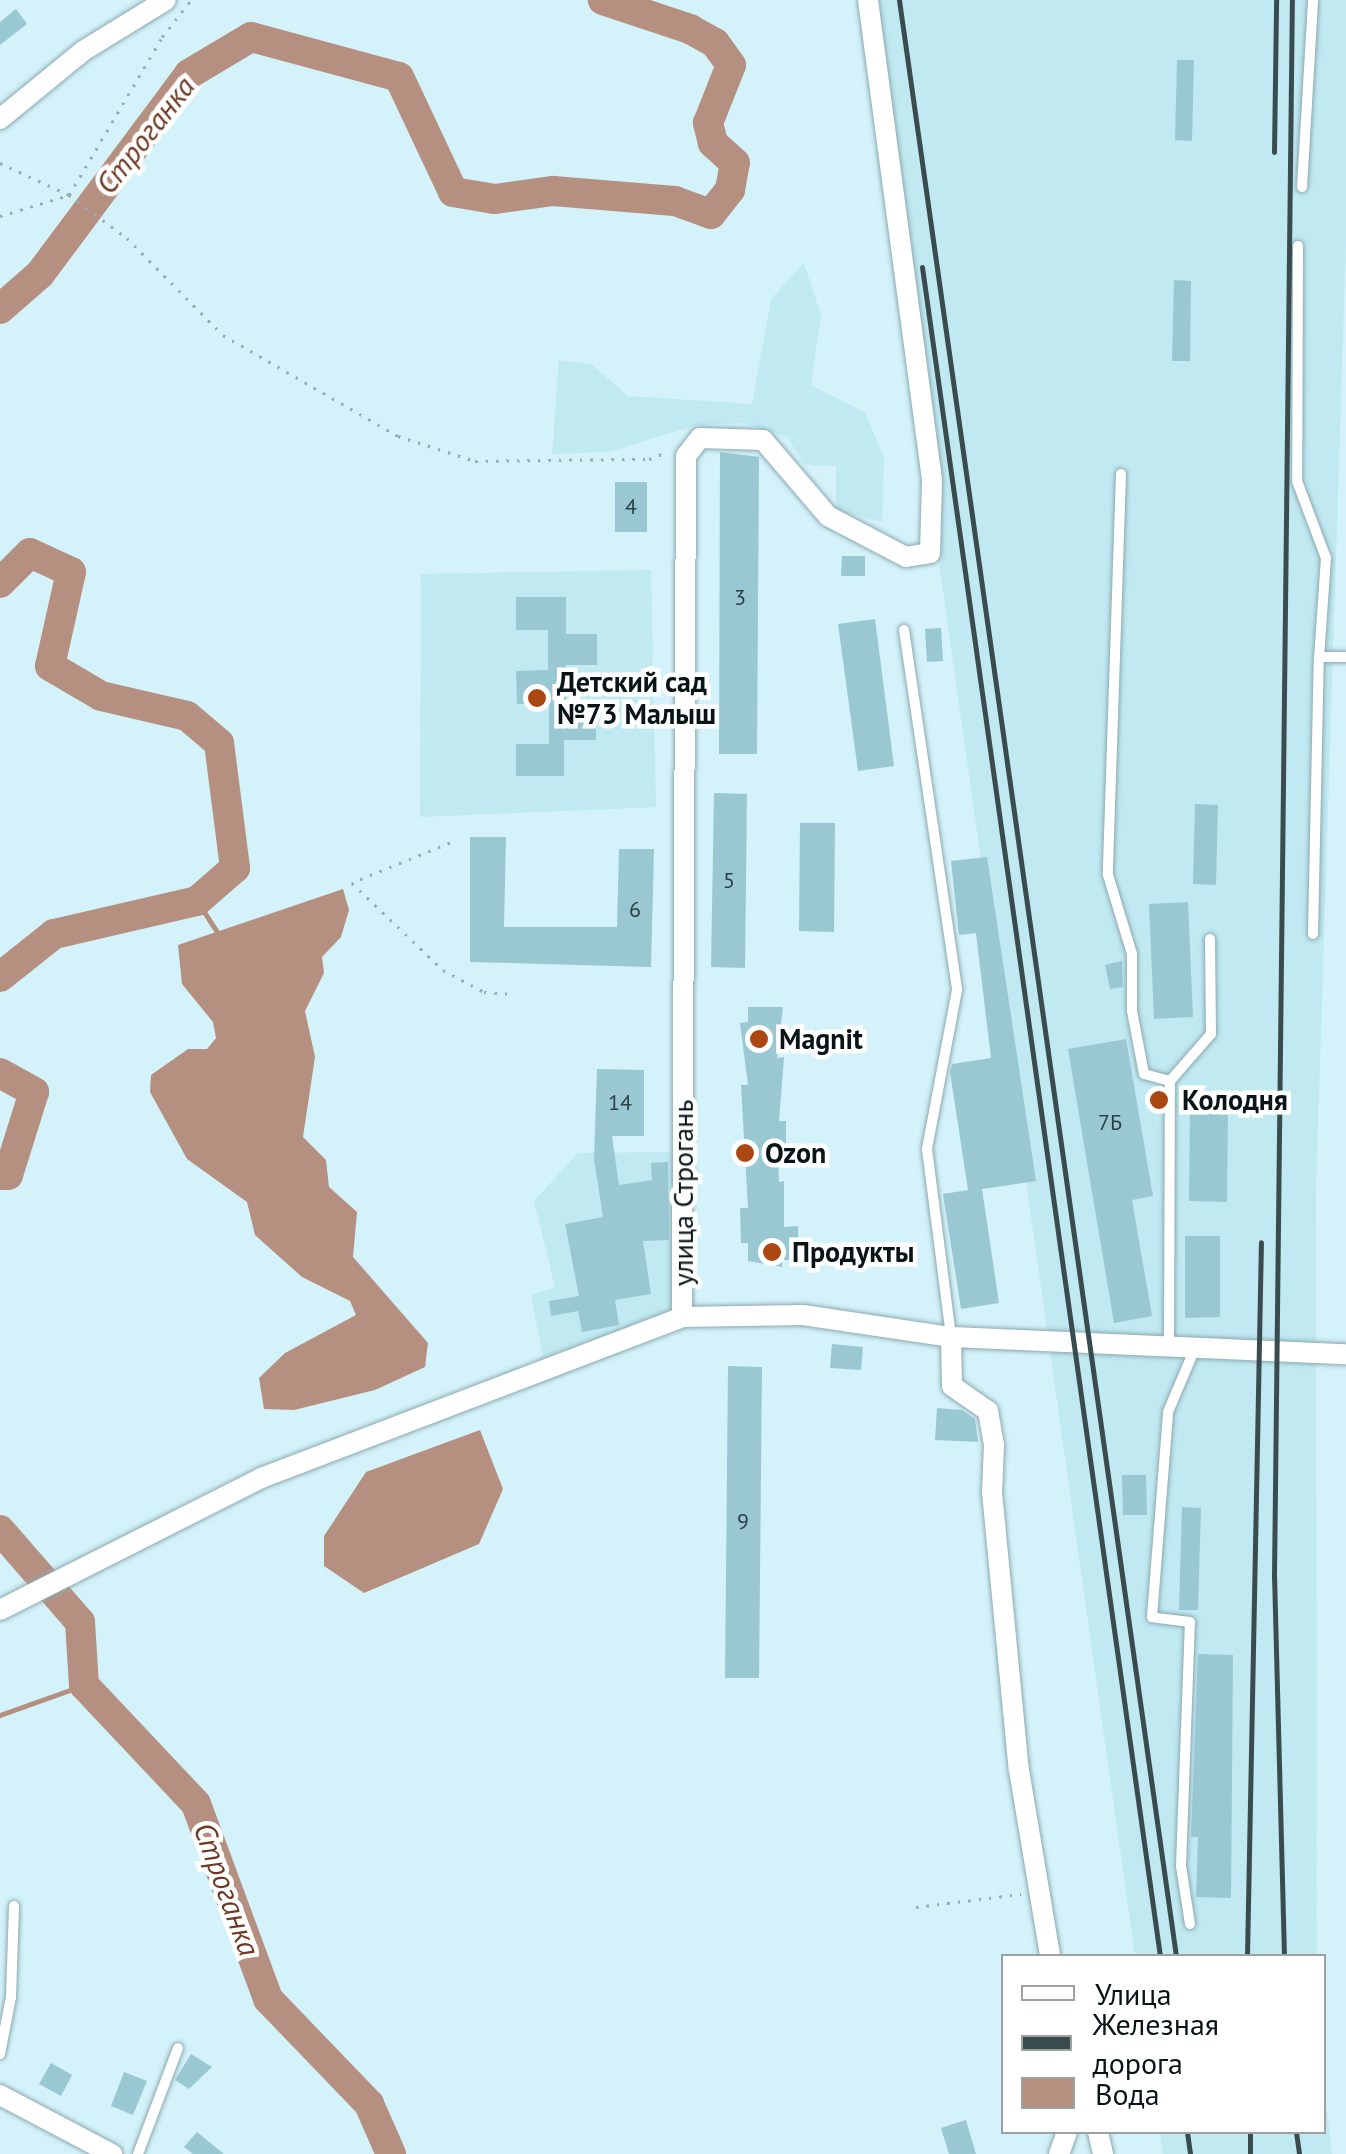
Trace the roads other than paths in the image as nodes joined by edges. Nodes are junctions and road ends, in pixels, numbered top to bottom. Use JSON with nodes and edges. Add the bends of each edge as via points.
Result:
{"nodes":[{"id":1,"x":166,"y":0,"type":"edge"},
{"id":2,"x":868,"y":0,"type":"edge"},
{"id":3,"x":1312,"y":0,"type":"edge"},
{"id":4,"x":0,"y":119,"type":"edge"},
{"id":5,"x":1302,"y":187,"type":"dead end"},
{"id":6,"x":1298,"y":246,"type":"dead end"},
{"id":7,"x":1120,"y":474,"type":"dead end"},
{"id":8,"x":904,"y":630,"type":"dead end"},
{"id":9,"x":1319,"y":656,"type":"junction"},
{"id":10,"x":1346,"y":657,"type":"edge"},
{"id":11,"x":1313,"y":934,"type":"dead end"},
{"id":12,"x":1210,"y":938,"type":"dead end"},
{"id":13,"x":1170,"y":1081,"type":"junction"},
{"id":14,"x":682,"y":1317,"type":"junction"},
{"id":15,"x":951,"y":1337,"type":"junction"},
{"id":16,"x":1170,"y":1347,"type":"junction"},
{"id":17,"x":1194,"y":1348,"type":"junction"},
{"id":18,"x":1346,"y":1354,"type":"edge"},
{"id":19,"x":0,"y":1610,"type":"edge"},
{"id":20,"x":14,"y":1906,"type":"dead end"},
{"id":21,"x":1190,"y":1924,"type":"dead end"},
{"id":22,"x":1050,"y":1954,"type":"edge"},
{"id":23,"x":178,"y":2048,"type":"dead end"},
{"id":24,"x":0,"y":2054,"type":"edge"},
{"id":25,"x":0,"y":2095,"type":"edge"},
{"id":26,"x":112,"y":2154,"type":"edge"},
{"id":27,"x":138,"y":2154,"type":"edge"}],
"edges":[{"from":1,"to":4,"type":"street","via":[[82,52]]},
{"from":2,"to":14,"type":"street","name":"улица Строгань","via":[[932,481],[930,553],[906,557],[828,516],[764,440],[700,438],[686,456]]},
{"from":3,"to":5,"type":"lane"},
{"from":6,"to":9,"type":"lane","via":[[1298,481],[1326,558]]},
{"from":7,"to":13,"type":"lane","via":[[1108,874],[1132,954],[1132,1011],[1144,1074]]},
{"from":8,"to":15,"type":"lane","via":[[957,990],[927,1148]]},
{"from":9,"to":10,"type":"lane"},
{"from":9,"to":11,"type":"lane"},
{"from":12,"to":13,"type":"lane","via":[[1211,1034]]},
{"from":13,"to":16,"type":"lane"},
{"from":14,"to":15,"type":"street","name":"улица Строгань","via":[[803,1315]]},
{"from":14,"to":19,"type":"street","via":[[261,1478]]},
{"from":15,"to":16,"type":"street","name":"улица Строгань"},
{"from":15,"to":22,"type":"street","via":[[952,1386],[988,1411],[994,1445],[992,1492],[1017,1750]]},
{"from":16,"to":17,"type":"street","name":"улица Строгань"},
{"from":17,"to":18,"type":"street","name":"улица Строгань"},
{"from":17,"to":21,"type":"lane","via":[[1168,1412],[1152,1618],[1190,1622],[1180,1866]]},
{"from":20,"to":24,"type":"lane","via":[[12,1997]]},
{"from":23,"to":27,"type":"lane"},
{"from":25,"to":26,"type":"street"}]}
